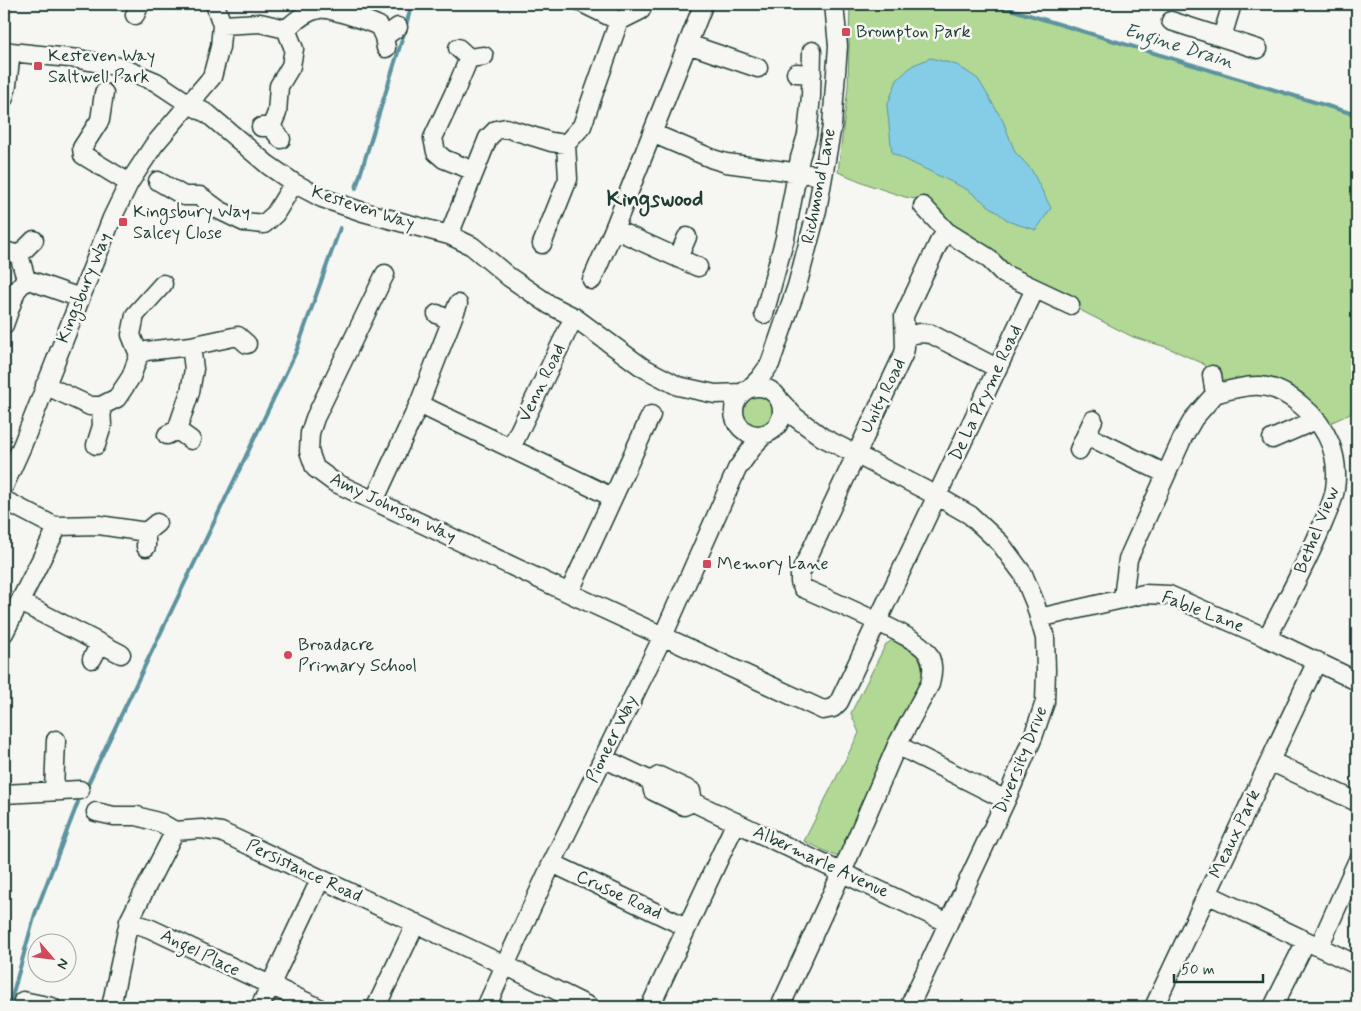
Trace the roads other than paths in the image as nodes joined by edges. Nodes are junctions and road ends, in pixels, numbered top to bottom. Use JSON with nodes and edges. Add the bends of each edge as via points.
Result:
{"nodes":[{"id":1,"x":215,"y":4,"type":"edge"},
{"id":2,"x":584,"y":4,"type":"edge"},
{"id":3,"x":643,"y":4,"type":"edge"},
{"id":4,"x":834,"y":4,"type":"edge"},
{"id":5,"x":1232,"y":4,"type":"edge"},
{"id":6,"x":702,"y":8,"type":"dead end"},
{"id":7,"x":619,"y":21,"type":"junction"},
{"id":8,"x":1171,"y":22,"type":"dead end"},
{"id":9,"x":222,"y":25,"type":"junction"},
{"id":10,"x":286,"y":30,"type":"junction"},
{"id":11,"x":389,"y":37,"type":"dead end"},
{"id":12,"x":1222,"y":37,"type":"junction"},
{"id":13,"x":688,"y":44,"type":"junction"},
{"id":14,"x":1258,"y":49,"type":"dead end"},
{"id":15,"x":7,"y":51,"type":"edge"},
{"id":16,"x":812,"y":51,"type":"dead end"},
{"id":17,"x":470,"y":54,"type":"dead end"},
{"id":18,"x":758,"y":68,"type":"dead end"},
{"id":19,"x":105,"y":92,"type":"dead end"},
{"id":20,"x":4,"y":98,"type":"edge"},
{"id":21,"x":189,"y":104,"type":"junction"},
{"id":22,"x":271,"y":131,"type":"dead end"},
{"id":23,"x":652,"y":133,"type":"junction"},
{"id":24,"x":566,"y":144,"type":"junction"},
{"id":25,"x":474,"y":171,"type":"junction"},
{"id":26,"x":797,"y":173,"type":"junction"},
{"id":27,"x":823,"y":176,"type":"junction"},
{"id":28,"x":156,"y":180,"type":"dead end"},
{"id":29,"x":129,"y":183,"type":"junction"},
{"id":30,"x":294,"y":183,"type":"junction"},
{"id":31,"x":923,"y":206,"type":"dead end"},
{"id":32,"x":614,"y":229,"type":"junction"},
{"id":33,"x":947,"y":232,"type":"junction"},
{"id":34,"x":450,"y":235,"type":"junction"},
{"id":35,"x":687,"y":237,"type":"dead end"},
{"id":36,"x":34,"y":240,"type":"dead end"},
{"id":37,"x":542,"y":244,"type":"dead end"},
{"id":38,"x":12,"y":253,"type":"edge"},
{"id":39,"x":678,"y":258,"type":"junction"},
{"id":40,"x":698,"y":267,"type":"dead end"},
{"id":41,"x":385,"y":274,"type":"dead end"},
{"id":42,"x":26,"y":279,"type":"junction"},
{"id":43,"x":592,"y":280,"type":"dead end"},
{"id":44,"x":165,"y":282,"type":"dead end"},
{"id":45,"x":1035,"y":289,"type":"junction"},
{"id":46,"x":80,"y":298,"type":"junction"},
{"id":47,"x":458,"y":304,"type":"dead end"},
{"id":48,"x":1070,"y":305,"type":"dead end"},
{"id":49,"x":764,"y":314,"type":"dead end"},
{"id":50,"x":574,"y":318,"type":"junction"},
{"id":51,"x":4,"y":325,"type":"edge"},
{"id":52,"x":240,"y":334,"type":"dead end"},
{"id":53,"x":905,"y":336,"type":"junction"},
{"id":54,"x":191,"y":346,"type":"junction"},
{"id":55,"x":138,"y":355,"type":"junction"},
{"id":56,"x":770,"y":364,"type":"junction"},
{"id":57,"x":997,"y":368,"type":"junction"},
{"id":58,"x":1212,"y":375,"type":"dead end"},
{"id":59,"x":45,"y":385,"type":"junction"},
{"id":60,"x":745,"y":391,"type":"junction"},
{"id":61,"x":714,"y":394,"type":"junction"},
{"id":62,"x":1216,"y":394,"type":"junction"},
{"id":63,"x":779,"y":399,"type":"junction"},
{"id":64,"x":419,"y":404,"type":"junction"},
{"id":65,"x":101,"y":406,"type":"junction"},
{"id":66,"x":650,"y":415,"type":"dead end"},
{"id":67,"x":1316,"y":420,"type":"junction"},
{"id":68,"x":737,"y":422,"type":"junction"},
{"id":69,"x":814,"y":431,"type":"junction"},
{"id":70,"x":768,"y":433,"type":"junction"},
{"id":71,"x":178,"y":435,"type":"dead end"},
{"id":72,"x":1086,"y":435,"type":"dead end"},
{"id":73,"x":1272,"y":439,"type":"dead end"},
{"id":74,"x":96,"y":445,"type":"dead end"},
{"id":75,"x":511,"y":448,"type":"junction"},
{"id":76,"x":854,"y":455,"type":"junction"},
{"id":77,"x":737,"y":469,"type":"junction"},
{"id":78,"x":1166,"y":474,"type":"junction"},
{"id":79,"x":4,"y":486,"type":"edge"},
{"id":80,"x":937,"y":496,"type":"junction"},
{"id":81,"x":612,"y":497,"type":"junction"},
{"id":82,"x":4,"y":500,"type":"edge"},
{"id":83,"x":374,"y":501,"type":"junction"},
{"id":84,"x":58,"y":526,"type":"junction"},
{"id":85,"x":149,"y":534,"type":"dead end"},
{"id":86,"x":569,"y":593,"type":"junction"},
{"id":87,"x":1123,"y":598,"type":"junction"},
{"id":88,"x":20,"y":602,"type":"junction"},
{"id":89,"x":1039,"y":618,"type":"junction"},
{"id":90,"x":877,"y":622,"type":"junction"},
{"id":91,"x":4,"y":633,"type":"edge"},
{"id":92,"x":663,"y":636,"type":"junction"},
{"id":93,"x":1267,"y":638,"type":"junction"},
{"id":94,"x":121,"y":654,"type":"dead end"},
{"id":95,"x":1317,"y":661,"type":"junction"},
{"id":96,"x":1357,"y":681,"type":"edge"},
{"id":97,"x":56,"y":740,"type":"dead end"},
{"id":98,"x":897,"y":746,"type":"junction"},
{"id":99,"x":603,"y":758,"type":"junction"},
{"id":100,"x":1270,"y":760,"type":"junction"},
{"id":101,"x":80,"y":790,"type":"dead end"},
{"id":102,"x":54,"y":791,"type":"junction"},
{"id":103,"x":4,"y":794,"type":"edge"},
{"id":104,"x":1006,"y":800,"type":"junction"},
{"id":105,"x":1357,"y":802,"type":"edge"},
{"id":106,"x":96,"y":812,"type":"dead end"},
{"id":107,"x":736,"y":822,"type":"junction"},
{"id":108,"x":176,"y":831,"type":"junction"},
{"id":109,"x":1357,"y":862,"type":"edge"},
{"id":110,"x":552,"y":863,"type":"junction"},
{"id":111,"x":842,"y":872,"type":"junction"},
{"id":112,"x":320,"y":880,"type":"junction"},
{"id":113,"x":1207,"y":894,"type":"junction"},
{"id":114,"x":129,"y":922,"type":"junction"},
{"id":115,"x":416,"y":923,"type":"junction"},
{"id":116,"x":948,"y":923,"type":"junction"},
{"id":117,"x":686,"y":926,"type":"junction"},
{"id":118,"x":1312,"y":944,"type":"junction"},
{"id":119,"x":505,"y":965,"type":"junction"},
{"id":120,"x":1357,"y":965,"type":"edge"},
{"id":121,"x":270,"y":986,"type":"junction"},
{"id":122,"x":23,"y":1001,"type":"dead end"},
{"id":123,"x":52,"y":1007,"type":"edge"},
{"id":124,"x":111,"y":1007,"type":"edge"},
{"id":125,"x":260,"y":1007,"type":"edge"},
{"id":126,"x":317,"y":1007,"type":"edge"},
{"id":127,"x":376,"y":1007,"type":"edge"},
{"id":128,"x":486,"y":1007,"type":"edge"},
{"id":129,"x":590,"y":1007,"type":"edge"},
{"id":130,"x":650,"y":1007,"type":"edge"},
{"id":131,"x":780,"y":1007,"type":"edge"},
{"id":132,"x":909,"y":1007,"type":"edge"},
{"id":133,"x":1154,"y":1007,"type":"edge"},
{"id":134,"x":1273,"y":1007,"type":"edge"}],
"edges":[{"from":1,"to":9,"type":"street"},
{"from":2,"to":7,"type":"street"},
{"from":3,"to":7,"type":"street","via":[[642,10]]},
{"from":4,"to":27,"type":"street","name":"Richmond Lane","via":[[838,46],[832,126]]},
{"from":5,"to":12,"type":"street"},
{"from":6,"to":13,"type":"street"},
{"from":7,"to":24,"type":"street","via":[[582,126]]},
{"from":8,"to":12,"type":"street"},
{"from":9,"to":10,"type":"street","via":[[260,23]]},
{"from":9,"to":21,"type":"street","name":"Kingsbury Way","via":[[212,77]]},
{"from":10,"to":11,"type":"street","via":[[306,13],[321,8],[365,20],[379,26]]},
{"from":10,"to":22,"type":"street","via":[[294,49],[291,66],[279,86],[277,113]]},
{"from":12,"to":14,"type":"street"},
{"from":13,"to":18,"type":"street"},
{"from":13,"to":23,"type":"street"},
{"from":15,"to":20,"type":"street"},
{"from":15,"to":21,"type":"street","name":"Kesteven Way","via":[[120,67],[156,82]]},
{"from":16,"to":26,"type":"street","name":"Richmond Lane","via":[[804,73],[807,135]]},
{"from":17,"to":25,"type":"street","via":[[433,138],[436,152],[444,159]]},
{"from":19,"to":29,"type":"street","via":[[100,120],[82,148],[83,155]]},
{"from":21,"to":29,"type":"street","name":"Kingsbury Way","via":[[154,145]]},
{"from":21,"to":30,"type":"street","name":"Kesteven Way","via":[[208,114]]},
{"from":23,"to":26,"type":"street","via":[[726,163]]},
{"from":23,"to":32,"type":"street"},
{"from":24,"to":25,"type":"street","via":[[506,128],[496,130],[488,138]]},
{"from":24,"to":37,"type":"street","via":[[568,179],[559,219]]},
{"from":25,"to":34,"type":"street"},
{"from":26,"to":27,"type":"street"},
{"from":26,"to":49,"type":"street","name":"Richmond Lane","via":[[785,238]]},
{"from":27,"to":56,"type":"street","name":"Richmond Lane","via":[[797,286]]},
{"from":28,"to":30,"type":"street","via":[[184,196],[200,196],[244,222],[264,224],[275,214]]},
{"from":29,"to":46,"type":"street","name":"Kingsbury Way"},
{"from":30,"to":34,"type":"street","name":"Kesteven Way","via":[[330,201]]},
{"from":31,"to":33,"type":"street"},
{"from":32,"to":39,"type":"street"},
{"from":32,"to":43,"type":"street"},
{"from":33,"to":45,"type":"street","via":[[987,257],[1004,274]]},
{"from":33,"to":53,"type":"street","name":"Unity Road","via":[[939,242],[904,316]]},
{"from":34,"to":50,"type":"street","name":"Kesteven Way","via":[[472,246],[509,277]]},
{"from":35,"to":39,"type":"street"},
{"from":36,"to":38,"type":"street"},
{"from":38,"to":42,"type":"street"},
{"from":39,"to":40,"type":"street"},
{"from":41,"to":83,"type":"street","name":"Amy Johnson Way","via":[[315,418],[309,451],[316,468],[334,482]]},
{"from":42,"to":46,"type":"street"},
{"from":42,"to":51,"type":"street","via":[[16,291]]},
{"from":44,"to":55,"type":"street","via":[[135,315],[131,335]]},
{"from":45,"to":48,"type":"street"},
{"from":45,"to":57,"type":"street","name":"De La Pryme Road"},
{"from":46,"to":59,"type":"street","name":"Kingsbury Way"},
{"from":47,"to":64,"type":"street","via":[[444,318]]},
{"from":50,"to":61,"type":"street","name":"Kesteven Way","via":[[642,367],[678,386]]},
{"from":50,"to":75,"type":"street","name":"Venn Road"},
{"from":52,"to":54,"type":"street"},
{"from":53,"to":57,"type":"street","name":"Unity Road","via":[[926,332]]},
{"from":53,"to":76,"type":"street","name":"Unity Road","via":[[904,353]]},
{"from":54,"to":55,"type":"street","via":[[146,351]]},
{"from":54,"to":71,"type":"street","via":[[194,369]]},
{"from":55,"to":65,"type":"street","via":[[131,377],[117,398]]},
{"from":56,"to":60,"type":"street","name":"Richmond Lane"},
{"from":56,"to":63,"type":"street"},
{"from":57,"to":80,"type":"street","name":"De La Pryme Road"},
{"from":58,"to":62,"type":"street"},
{"from":59,"to":65,"type":"street","via":[[90,406]]},
{"from":59,"to":79,"type":"street","name":"Kingsbury Way"},
{"from":60,"to":61,"type":"street","name":"Kesteven Way"},
{"from":60,"to":63,"type":"street","via":[[764,387]]},
{"from":60,"to":68,"type":"street","via":[[734,406]]},
{"from":61,"to":68,"type":"street"},
{"from":62,"to":67,"type":"street","name":"Bethel View","via":[[1255,385],[1282,391]]},
{"from":62,"to":78,"type":"street","via":[[1194,418]]},
{"from":63,"to":69,"type":"street","name":"Diversity Drive"},
{"from":63,"to":70,"type":"street","via":[[782,419]]},
{"from":64,"to":75,"type":"street"},
{"from":64,"to":83,"type":"street"},
{"from":65,"to":74,"type":"street","via":[[102,426]]},
{"from":66,"to":81,"type":"street","via":[[637,431]]},
{"from":67,"to":73,"type":"street"},
{"from":67,"to":93,"type":"street","name":"Bethel View","via":[[1334,449],[1335,491],[1316,541]]},
{"from":68,"to":70,"type":"street","via":[[748,433]]},
{"from":68,"to":77,"type":"street","name":"Pioneer Way","via":[[740,446]]},
{"from":69,"to":70,"type":"street","name":"Diversity Drive","via":[[801,429]]},
{"from":69,"to":76,"type":"street","name":"Diversity Drive"},
{"from":70,"to":77,"type":"street","name":"Pioneer Way","via":[[754,444]]},
{"from":72,"to":78,"type":"street"},
{"from":75,"to":81,"type":"street"},
{"from":76,"to":80,"type":"street","name":"Diversity Drive"},
{"from":76,"to":90,"type":"street","name":"Unity Road","via":[[802,566],[800,582],[803,588]]},
{"from":77,"to":92,"type":"street","name":"Pioneer Way"},
{"from":78,"to":87,"type":"street","via":[[1128,559]]},
{"from":80,"to":89,"type":"street","name":"Diversity Drive","via":[[970,515],[1000,543],[1022,574]]},
{"from":80,"to":90,"type":"street"},
{"from":81,"to":86,"type":"street"},
{"from":82,"to":84,"type":"street"},
{"from":83,"to":86,"type":"street","name":"Amy Johnson Way"},
{"from":84,"to":85,"type":"street","via":[[99,525]]},
{"from":84,"to":88,"type":"street"},
{"from":86,"to":92,"type":"street","name":"Amy Johnson Way"},
{"from":87,"to":89,"type":"street","name":"Fable Lane"},
{"from":87,"to":93,"type":"street","name":"Fable Lane","via":[[1144,594],[1169,595]]},
{"from":88,"to":91,"type":"street"},
{"from":88,"to":94,"type":"street","via":[[96,652]]},
{"from":89,"to":104,"type":"street","name":"Diversity Drive","via":[[1044,638],[1045,702],[1034,737]]},
{"from":90,"to":92,"type":"street","via":[[839,702],[823,710]]},
{"from":90,"to":98,"type":"street","via":[[920,644],[932,661],[930,684]]},
{"from":92,"to":99,"type":"street","name":"Pioneer Way"},
{"from":93,"to":95,"type":"street","name":"Fable Lane"},
{"from":95,"to":96,"type":"street","name":"Fable Lane"},
{"from":95,"to":100,"type":"street","name":"Meaux Park"},
{"from":97,"to":102,"type":"street"},
{"from":98,"to":104,"type":"street"},
{"from":98,"to":111,"type":"street"},
{"from":99,"to":107,"type":"street","name":"Albermarle Avenue","via":[[651,781],[652,791],[684,806],[693,802]]},
{"from":99,"to":110,"type":"street","name":"Pioneer Way"},
{"from":100,"to":105,"type":"street"},
{"from":100,"to":113,"type":"street","name":"Meaux Park"},
{"from":101,"to":102,"type":"street"},
{"from":102,"to":103,"type":"street"},
{"from":104,"to":116,"type":"street","name":"Diversity Drive"},
{"from":106,"to":108,"type":"street","via":[[138,816],[162,822]]},
{"from":107,"to":111,"type":"street","name":"Albermarle Avenue"},
{"from":107,"to":117,"type":"street"},
{"from":108,"to":112,"type":"street","name":"Persistance Road","via":[[201,828],[220,832]]},
{"from":108,"to":114,"type":"street"},
{"from":109,"to":118,"type":"street"},
{"from":110,"to":117,"type":"street","name":"Crusoe Road"},
{"from":110,"to":119,"type":"street","name":"Pioneer Way"},
{"from":111,"to":116,"type":"street","name":"Albermarle Avenue"},
{"from":111,"to":131,"type":"street"},
{"from":112,"to":115,"type":"street","name":"Persistance Road"},
{"from":112,"to":121,"type":"street"},
{"from":113,"to":118,"type":"street"},
{"from":113,"to":133,"type":"street","name":"Meaux Park"},
{"from":114,"to":121,"type":"street","name":"Angel Place"},
{"from":114,"to":124,"type":"street"},
{"from":115,"to":119,"type":"street","name":"Persistance Road"},
{"from":115,"to":127,"type":"street"},
{"from":116,"to":132,"type":"street","name":"Diversity Drive"},
{"from":117,"to":130,"type":"street"},
{"from":118,"to":120,"type":"street"},
{"from":118,"to":134,"type":"street"},
{"from":119,"to":128,"type":"street","name":"Pioneer Way"},
{"from":119,"to":129,"type":"street","name":"Persistance Road"},
{"from":121,"to":125,"type":"street"},
{"from":121,"to":126,"type":"street","name":"Angel Place"},
{"from":122,"to":123,"type":"street"}]}
